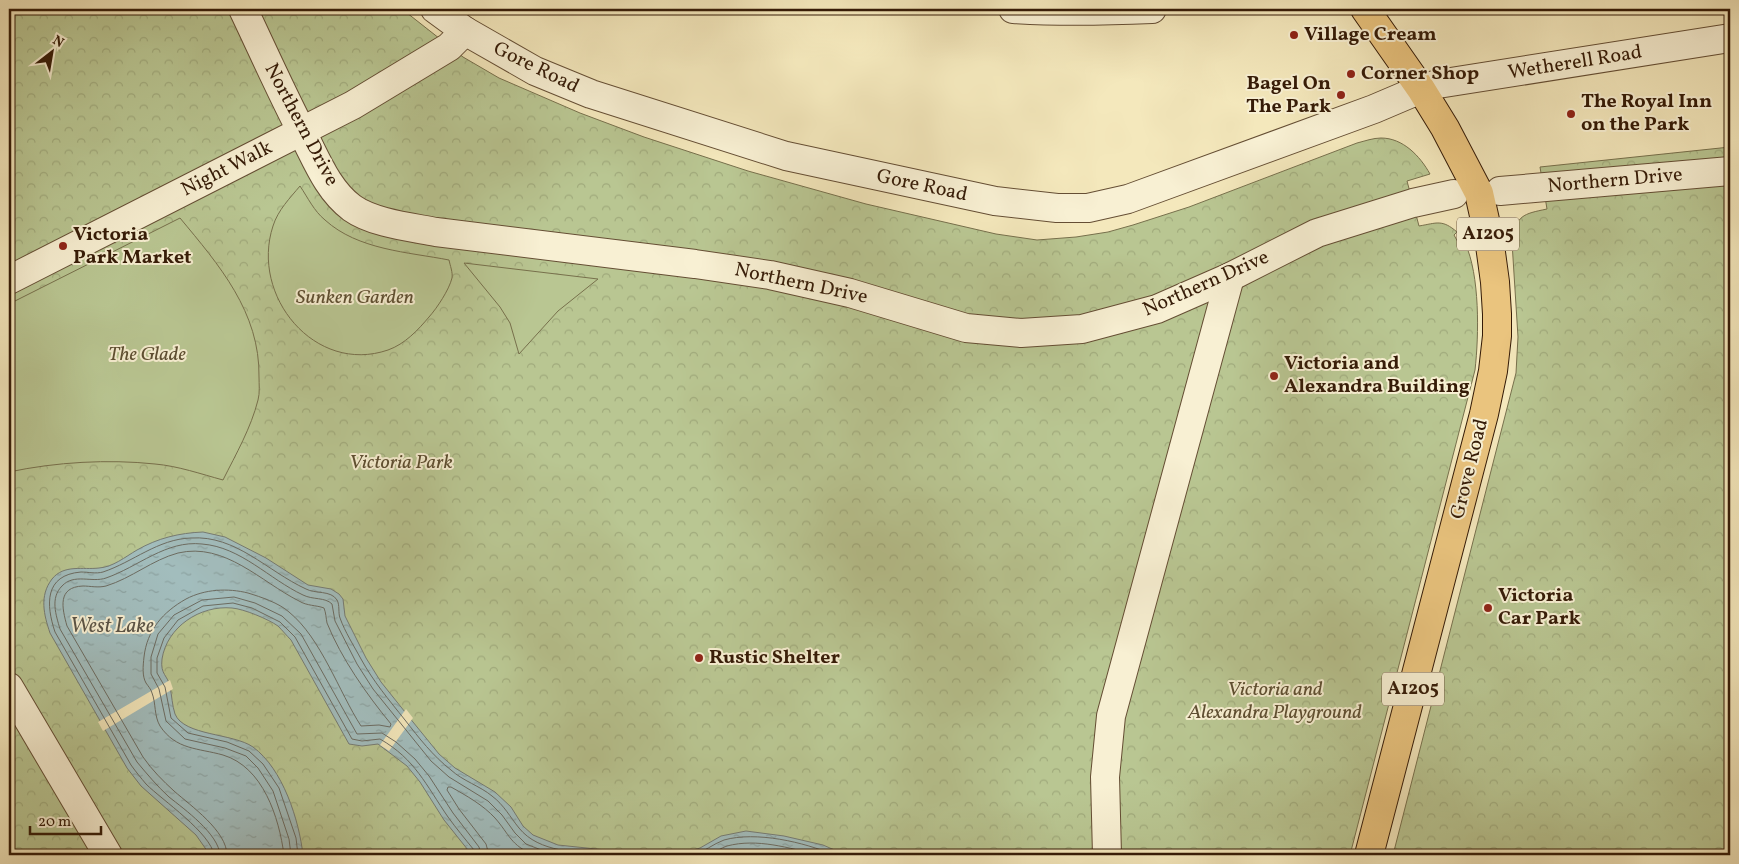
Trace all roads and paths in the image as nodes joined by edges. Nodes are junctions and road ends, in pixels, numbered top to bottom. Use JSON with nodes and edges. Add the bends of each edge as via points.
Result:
{"nodes":[{"id":1,"x":243,"y":9,"type":"edge"},
{"id":2,"x":435,"y":9,"type":"edge"},
{"id":3,"x":1013,"y":9,"type":"edge"},
{"id":4,"x":1152,"y":9,"type":"edge"},
{"id":5,"x":1366,"y":9,"type":"edge"},
{"id":6,"x":465,"y":31,"type":"junction"},
{"id":7,"x":1730,"y":38,"type":"edge"},
{"id":8,"x":1421,"y":88,"type":"junction"},
{"id":9,"x":302,"y":131,"type":"junction"},
{"id":10,"x":1730,"y":171,"type":"edge"},
{"id":11,"x":1500,"y":191,"type":"dead end"},
{"id":12,"x":1454,"y":194,"type":"dead end"},
{"id":13,"x":1230,"y":277,"type":"junction"},
{"id":14,"x":9,"y":280,"type":"edge"},
{"id":15,"x":9,"y":687,"type":"edge"},
{"id":16,"x":108,"y":855,"type":"edge"},
{"id":17,"x":1107,"y":855,"type":"edge"},
{"id":18,"x":1369,"y":855,"type":"edge"}],
"edges":[{"from":1,"to":9,"type":"street","name":"Northern Drive"},
{"from":2,"to":6,"type":"street","name":"Gore Road"},
{"from":3,"to":4,"type":"street","via":[[1087,12]]},
{"from":5,"to":8,"type":"main road","number":"A1205"},
{"from":6,"to":8,"type":"street","name":"Gore Road","via":[[536,71],[592,94],[786,156],[995,201],[1056,208],[1088,208],[1128,199],[1374,109]]},
{"from":6,"to":9,"type":"street","name":"Night Walk","via":[[441,52],[353,105]]},
{"from":7,"to":8,"type":"street","name":"Wetherell Road"},
{"from":8,"to":18,"type":"main road","name":"Grove Road","number":"A1205","via":[[1479,193],[1495,282],[1497,336],[1484,414]]},
{"from":9,"to":13,"type":"street","name":"Northern Drive","via":[[333,190],[352,208],[380,220],[436,232],[770,275],[850,293],[966,328],[1021,333],[1082,329],[1157,309]]},
{"from":9,"to":14,"type":"street","name":"Night Walk"},
{"from":10,"to":11,"type":"street","name":"Northern Drive"},
{"from":12,"to":13,"type":"street","name":"Northern Drive","via":[[1317,233]]},
{"from":13,"to":17,"type":"street","via":[[1111,716],[1105,776]]},
{"from":15,"to":16,"type":"street"}]}
